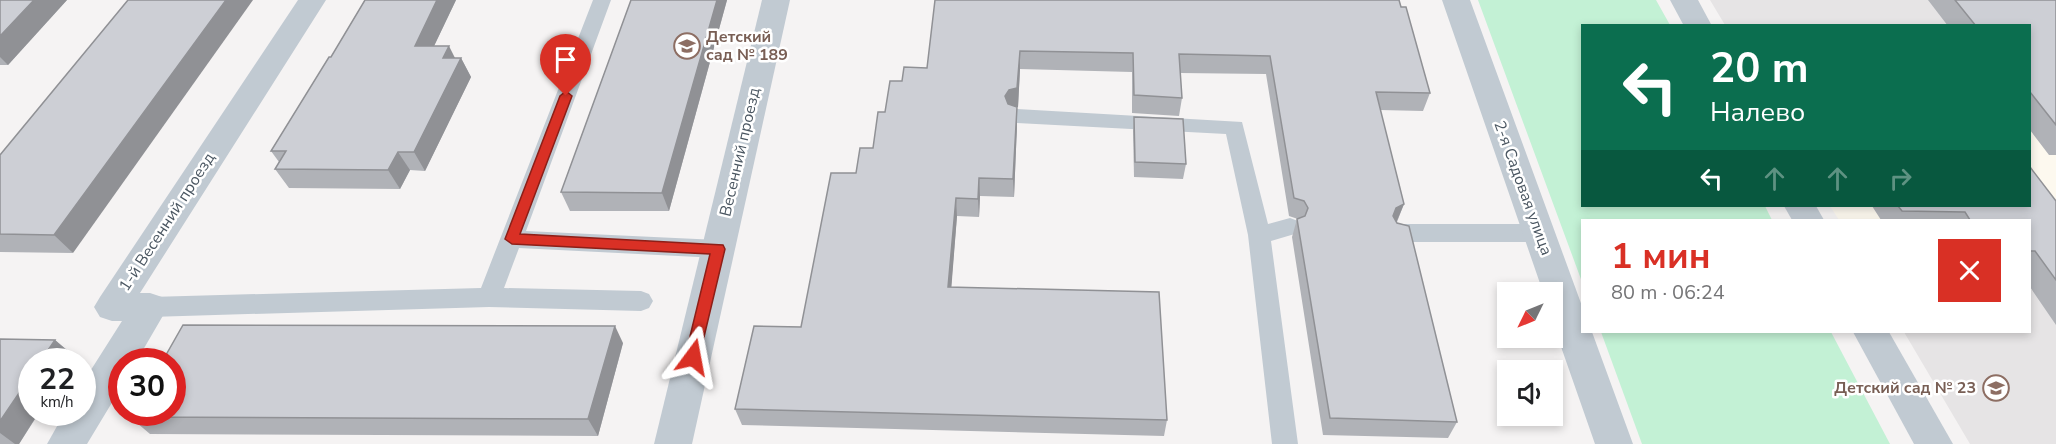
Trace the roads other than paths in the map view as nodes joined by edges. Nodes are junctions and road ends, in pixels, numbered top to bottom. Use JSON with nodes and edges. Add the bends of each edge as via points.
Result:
{"nodes":[{"id":1,"x":312,"y":0,"type":"edge"},
{"id":2,"x":602,"y":0,"type":"edge"},
{"id":3,"x":776,"y":0,"type":"edge"},
{"id":4,"x":1456,"y":0,"type":"edge"},
{"id":5,"x":1684,"y":0,"type":"edge"},
{"id":6,"x":1697,"y":24,"type":"edge"},
{"id":7,"x":1017,"y":116,"type":"edge"},
{"id":8,"x":1290,"y":227,"type":"dead end"},
{"id":9,"x":1399,"y":233,"type":"edge"},
{"id":10,"x":1539,"y":233,"type":"junction"},
{"id":11,"x":1258,"y":235,"type":"junction"},
{"id":12,"x":512,"y":239,"type":"junction"},
{"id":13,"x":718,"y":249,"type":"junction"},
{"id":14,"x":489,"y":297,"type":"junction"},
{"id":15,"x":641,"y":302,"type":"dead end"},
{"id":16,"x":150,"y":307,"type":"junction"},
{"id":17,"x":1872,"y":333,"type":"edge"},
{"id":18,"x":66,"y":444,"type":"edge"},
{"id":19,"x":673,"y":444,"type":"edge"},
{"id":20,"x":1285,"y":444,"type":"edge"},
{"id":21,"x":1614,"y":444,"type":"edge"},
{"id":22,"x":1934,"y":444,"type":"edge"}],
"edges":[{"from":1,"to":16,"type":"street","name":"1-й Весенний проезд","via":[[112,307]]},
{"from":2,"to":12,"type":"lane"},
{"from":3,"to":13,"type":"street","name":"Весенний проезд"},
{"from":4,"to":10,"type":"street","name":"2-я Садовая улица"},
{"from":5,"to":6,"type":"street"},
{"from":7,"to":11,"type":"lane","via":[[1235,127]]},
{"from":8,"to":11,"type":"lane"},
{"from":9,"to":10,"type":"lane"},
{"from":10,"to":21,"type":"street","name":"2-я Садовая улица"},
{"from":11,"to":20,"type":"lane"},
{"from":12,"to":13,"type":"lane"},
{"from":12,"to":14,"type":"lane"},
{"from":13,"to":19,"type":"street","name":"Весенний проезд"},
{"from":14,"to":15,"type":"lane"},
{"from":14,"to":16,"type":"lane"},
{"from":16,"to":18,"type":"street","name":"1-й Весенний проезд"},
{"from":17,"to":22,"type":"street"}]}
